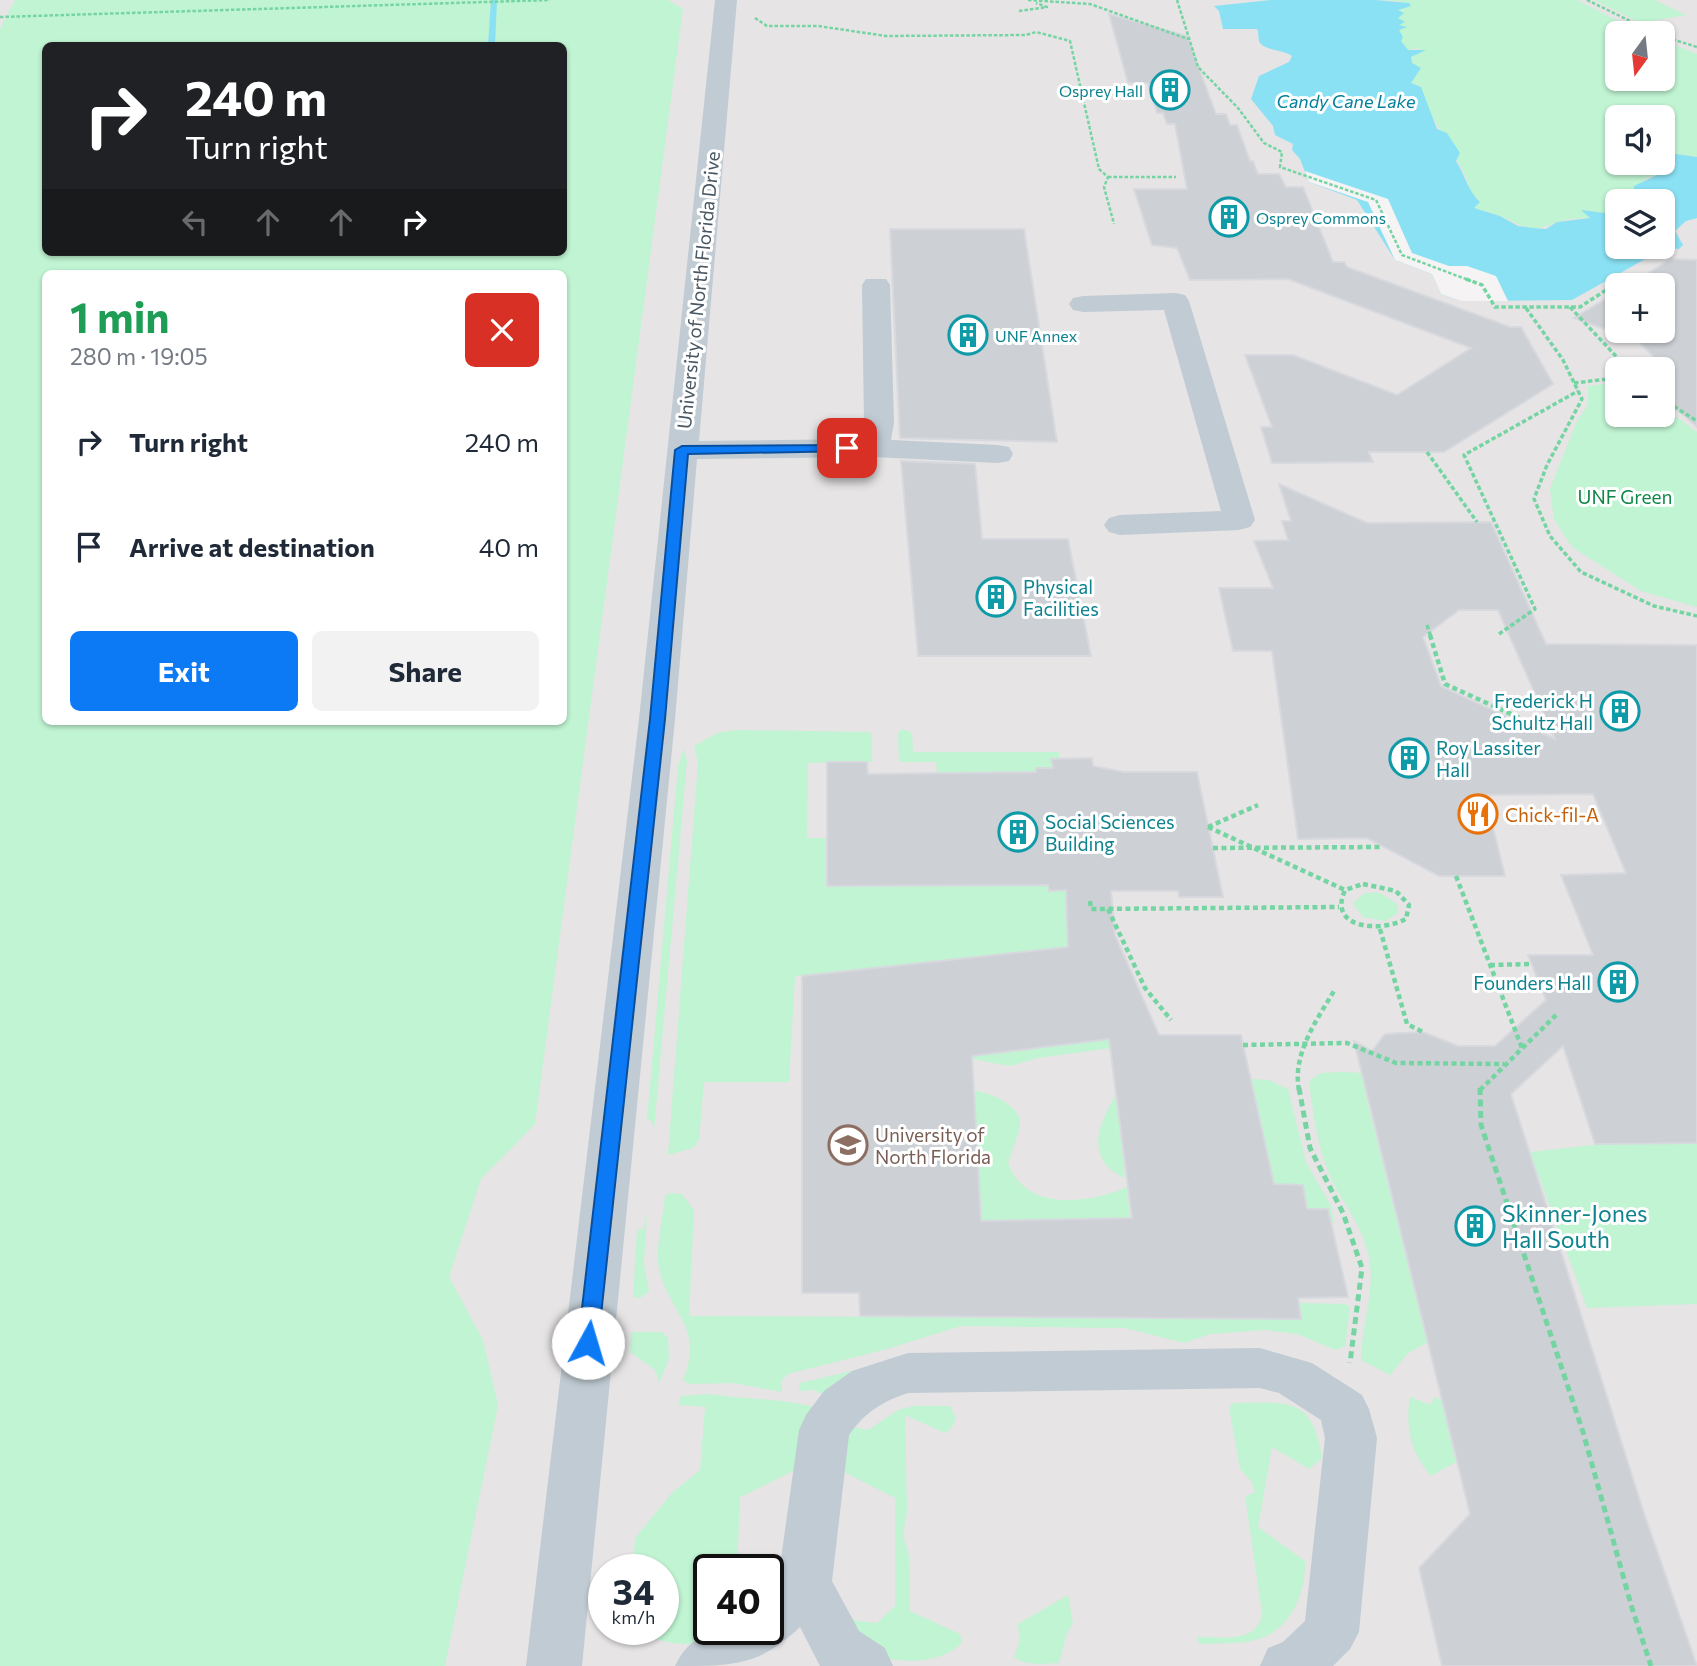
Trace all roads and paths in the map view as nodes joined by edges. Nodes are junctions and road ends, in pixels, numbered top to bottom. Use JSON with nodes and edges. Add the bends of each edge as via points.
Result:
{"nodes":[{"id":1,"x":550,"y":0,"type":"edge"},
{"id":2,"x":1177,"y":0,"type":"edge"},
{"id":3,"x":1587,"y":0,"type":"edge"},
{"id":4,"x":1030,"y":1,"type":"edge"},
{"id":5,"x":740,"y":4,"type":"edge"},
{"id":6,"x":1020,"y":11,"type":"dead end"},
{"id":7,"x":0,"y":17,"type":"edge"},
{"id":8,"x":1630,"y":21,"type":"edge"},
{"id":9,"x":1189,"y":39,"type":"junction"},
{"id":10,"x":1675,"y":40,"type":"edge"},
{"id":11,"x":1697,"y":47,"type":"edge"},
{"id":12,"x":1108,"y":177,"type":"junction"},
{"id":13,"x":1176,"y":177,"type":"dead end"},
{"id":14,"x":1114,"y":224,"type":"dead end"},
{"id":15,"x":876,"y":285,"type":"dead end"},
{"id":16,"x":1605,"y":291,"type":"edge"},
{"id":17,"x":1083,"y":304,"type":"dead end"},
{"id":18,"x":1570,"y":307,"type":"junction"},
{"id":19,"x":1526,"y":308,"type":"junction"},
{"id":20,"x":1617,"y":357,"type":"edge"},
{"id":21,"x":1605,"y":380,"type":"edge"},
{"id":22,"x":1574,"y":383,"type":"junction"},
{"id":23,"x":1578,"y":391,"type":"junction"},
{"id":24,"x":1675,"y":407,"type":"edge"},
{"id":25,"x":1697,"y":421,"type":"edge"},
{"id":26,"x":874,"y":448,"type":"junction"},
{"id":27,"x":682,"y":450,"type":"junction"},
{"id":28,"x":1427,"y":452,"type":"dead end"},
{"id":29,"x":998,"y":453,"type":"dead end"},
{"id":30,"x":1478,"y":522,"type":"dead end"},
{"id":31,"x":1120,"y":525,"type":"dead end"},
{"id":32,"x":1697,"y":616,"type":"edge"},
{"id":33,"x":1427,"y":625,"type":"dead end"},
{"id":34,"x":1499,"y":634,"type":"dead end"},
{"id":35,"x":1521,"y":719,"type":"dead end"},
{"id":36,"x":1258,"y":805,"type":"dead end"},
{"id":37,"x":1383,"y":847,"type":"dead end"},
{"id":38,"x":1213,"y":848,"type":"dead end"},
{"id":39,"x":1456,"y":876,"type":"dead end"},
{"id":40,"x":1345,"y":890,"type":"junction"},
{"id":41,"x":1090,"y":901,"type":"dead end"},
{"id":42,"x":1339,"y":907,"type":"junction"},
{"id":43,"x":1108,"y":909,"type":"junction"},
{"id":44,"x":1380,"y":929,"type":"junction"},
{"id":45,"x":1532,"y":964,"type":"dead end"},
{"id":46,"x":1490,"y":965,"type":"junction"},
{"id":47,"x":1334,"y":991,"type":"dead end"},
{"id":48,"x":1556,"y":1015,"type":"dead end"},
{"id":49,"x":1171,"y":1020,"type":"dead end"},
{"id":50,"x":1423,"y":1032,"type":"dead end"},
{"id":51,"x":1243,"y":1045,"type":"dead end"},
{"id":52,"x":1522,"y":1048,"type":"junction"},
{"id":53,"x":1504,"y":1064,"type":"junction"},
{"id":54,"x":1350,"y":1366,"type":"dead end"},
{"id":55,"x":806,"y":1581,"type":"junction"},
{"id":56,"x":784,"y":1606,"type":"edge"},
{"id":57,"x":738,"y":1645,"type":"edge"},
{"id":58,"x":554,"y":1666,"type":"edge"},
{"id":59,"x":703,"y":1666,"type":"edge"},
{"id":60,"x":866,"y":1666,"type":"edge"},
{"id":61,"x":1288,"y":1666,"type":"edge"},
{"id":62,"x":1651,"y":1666,"type":"edge"}],
"edges":[{"from":1,"to":7,"type":"path"},
{"from":2,"to":9,"type":"path"},
{"from":3,"to":8,"type":"path"},
{"from":4,"to":6,"type":"path","via":[[1047,7]]},
{"from":4,"to":9,"type":"path","via":[[1090,4]]},
{"from":5,"to":12,"type":"path","via":[[767,26],[818,26],[886,36],[1035,32],[1070,41],[1099,169]]},
{"from":5,"to":27,"type":"street","name":"University of North Florida Drive"},
{"from":9,"to":19,"type":"path","via":[[1198,67],[1265,143],[1282,152],[1280,167],[1376,200],[1402,255],[1482,285],[1494,307]]},
{"from":10,"to":11,"type":"path"},
{"from":12,"to":13,"type":"path"},
{"from":12,"to":14,"type":"path","via":[[1104,187]]},
{"from":15,"to":26,"type":"street","via":[[879,423]]},
{"from":16,"to":18,"type":"path","via":[[1580,307]]},
{"from":17,"to":31,"type":"street","via":[[1175,301],[1239,520]]},
{"from":18,"to":19,"type":"path"},
{"from":18,"to":20,"type":"path"},
{"from":19,"to":22,"type":"path"},
{"from":21,"to":22,"type":"path"},
{"from":22,"to":23,"type":"path"},
{"from":23,"to":32,"type":"path","via":[[1582,399],[1534,499],[1550,536],[1581,572],[1654,606]]},
{"from":23,"to":34,"type":"path","via":[[1464,455],[1535,609]]},
{"from":24,"to":25,"type":"path"},
{"from":26,"to":27,"type":"street"},
{"from":26,"to":29,"type":"street"},
{"from":27,"to":58,"type":"street","name":"University of North Florida Drive"},
{"from":28,"to":30,"type":"path"},
{"from":33,"to":35,"type":"path","via":[[1445,684]]},
{"from":36,"to":40,"type":"path","via":[[1208,827]]},
{"from":37,"to":38,"type":"path","bridge":true},
{"from":39,"to":46,"type":"path"},
{"from":40,"to":42,"type":"path"},
{"from":40,"to":44,"type":"path","via":[[1374,884],[1404,898],[1409,912],[1406,919]]},
{"from":41,"to":43,"type":"path","via":[[1091,909]]},
{"from":42,"to":43,"type":"path"},
{"from":42,"to":44,"type":"path","via":[[1354,922]]},
{"from":43,"to":49,"type":"path","via":[[1145,988]]},
{"from":44,"to":50,"type":"path","via":[[1407,1024]]},
{"from":45,"to":46,"type":"path"},
{"from":46,"to":52,"type":"path"},
{"from":47,"to":54,"type":"path","via":[[1310,1031],[1296,1074],[1310,1148],[1343,1213],[1362,1268]]},
{"from":48,"to":52,"type":"path"},
{"from":51,"to":53,"type":"path","bridge":true,"via":[[1347,1043],[1396,1063]]},
{"from":52,"to":53,"type":"path"},
{"from":53,"to":62,"type":"path","via":[[1479,1087],[1481,1125],[1564,1370],[1604,1500],[1630,1612]]},
{"from":55,"to":56,"type":"street"},
{"from":55,"to":60,"type":"street","via":[[839,1648]]},
{"from":55,"to":61,"type":"street","via":[[824,1430],[842,1405],[870,1385],[908,1373],[1260,1368],[1294,1377],[1344,1409],[1351,1438],[1331,1632],[1303,1659]]},
{"from":57,"to":59,"type":"street"}]}
